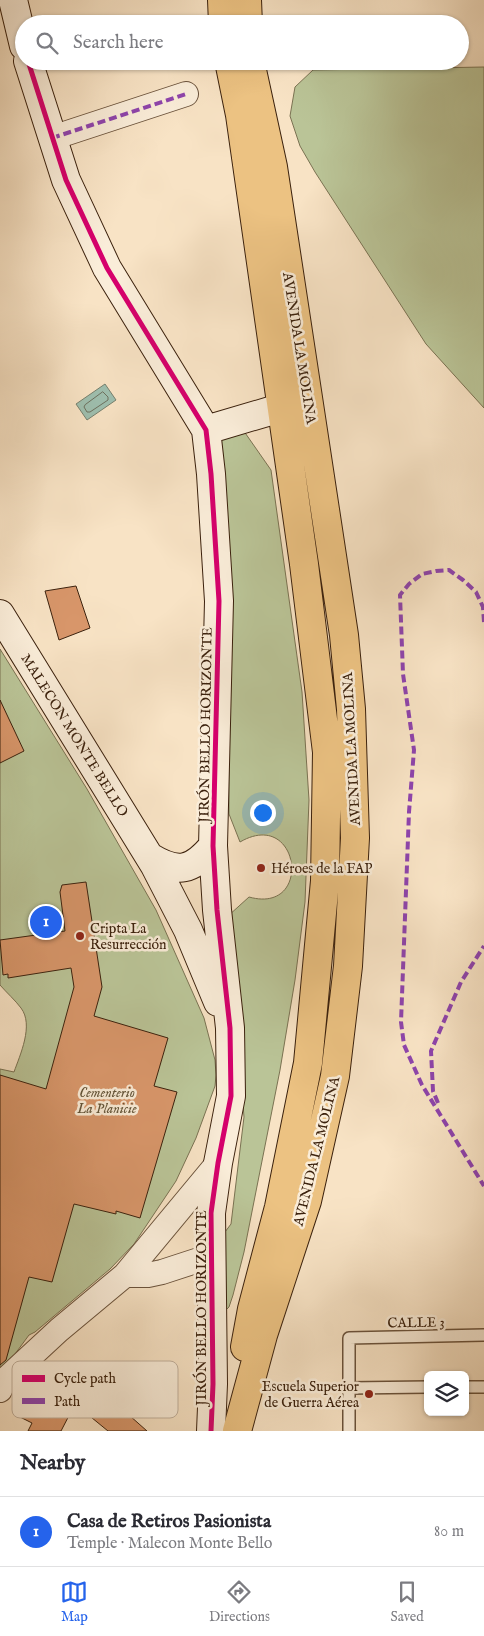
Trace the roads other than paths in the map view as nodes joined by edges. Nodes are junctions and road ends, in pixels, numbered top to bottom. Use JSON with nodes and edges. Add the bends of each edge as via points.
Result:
{"nodes":[{"id":1,"x":13,"y":0,"type":"edge"},
{"id":2,"x":222,"y":0,"type":"edge"},
{"id":3,"x":247,"y":0,"type":"edge"},
{"id":4,"x":17,"y":15,"type":"edge"},
{"id":5,"x":222,"y":15,"type":"edge"},
{"id":6,"x":248,"y":15,"type":"edge"},
{"id":7,"x":31,"y":70,"type":"edge"},
{"id":8,"x":231,"y":70,"type":"edge"},
{"id":9,"x":252,"y":70,"type":"edge"},
{"id":10,"x":186,"y":94,"type":"dead end"},
{"id":11,"x":52,"y":138,"type":"junction"},
{"id":12,"x":295,"y":407,"type":"junction"},
{"id":13,"x":206,"y":430,"type":"junction"},
{"id":14,"x":0,"y":614,"type":"edge"},
{"id":15,"x":213,"y":846,"type":"junction"},
{"id":16,"x":150,"y":857,"type":"junction"},
{"id":17,"x":230,"y":1028,"type":"junction"},
{"id":18,"x":218,"y":1163,"type":"junction"},
{"id":19,"x":212,"y":1256,"type":"junction"},
{"id":20,"x":125,"y":1275,"type":"junction"},
{"id":21,"x":484,"y":1335,"type":"edge"},
{"id":22,"x":25,"y":1361,"type":"edge"},
{"id":23,"x":12,"y":1373,"type":"edge"},
{"id":24,"x":424,"y":1387,"type":"edge"},
{"id":25,"x":469,"y":1387,"type":"edge"},
{"id":26,"x":484,"y":1387,"type":"edge"},
{"id":27,"x":349,"y":1388,"type":"junction"},
{"id":28,"x":0,"y":1390,"type":"edge"},
{"id":29,"x":211,"y":1431,"type":"edge"},
{"id":30,"x":219,"y":1431,"type":"edge"},
{"id":31,"x":237,"y":1431,"type":"edge"},
{"id":32,"x":349,"y":1431,"type":"edge"}],
"edges":[{"from":1,"to":4,"type":"street"},
{"from":2,"to":5,"type":"main road"},
{"from":3,"to":6,"type":"main road"},
{"from":7,"to":11,"type":"street","name":"JIRÓN BELLO HORIZONTE"},
{"from":8,"to":12,"type":"main road","name":"AVENIDA LA MOLINA"},
{"from":9,"to":12,"type":"main road","name":"AVENIDA LA MOLINA","via":[[273,167]]},
{"from":10,"to":11,"type":"street"},
{"from":11,"to":13,"type":"street","name":"JIRÓN BELLO HORIZONTE","via":[[66,180],[107,268]]},
{"from":12,"to":13,"type":"street"},
{"from":12,"to":30,"type":"main road","name":"AVENIDA LA MOLINA","via":[[304,564],[327,752],[325,881],[308,1063],[280,1207]]},
{"from":12,"to":31,"type":"main road","name":"AVENIDA LA MOLINA","via":[[344,635],[351,709],[355,838],[348,966],[335,1076],[306,1201],[263,1335]]},
{"from":13,"to":15,"type":"street","name":"JIRÓN BELLO HORIZONTE","via":[[219,601]]},
{"from":14,"to":16,"type":"street","name":"MALECON MONTE BELLO"},
{"from":15,"to":16,"type":"street","via":[[201,860],[184,868],[166,866]]},
{"from":15,"to":17,"type":"street","name":"JIRÓN BELLO HORIZONTE"},
{"from":16,"to":17,"type":"street","name":"MALECON MONTE BELLO","via":[[188,930]]},
{"from":17,"to":18,"type":"street","name":"JIRÓN BELLO HORIZONTE","via":[[231,1096]]},
{"from":18,"to":19,"type":"street","name":"JIRÓN BELLO HORIZONTE","via":[[211,1213]]},
{"from":18,"to":20,"type":"street"},
{"from":19,"to":20,"type":"street","via":[[162,1272]]},
{"from":19,"to":29,"type":"street","name":"JIRÓN BELLO HORIZONTE"},
{"from":20,"to":22,"type":"street"},
{"from":21,"to":27,"type":"lane","name":"CALLE 3","via":[[349,1338]]},
{"from":23,"to":28,"type":"street"},
{"from":24,"to":27,"type":"lane"},
{"from":25,"to":26,"type":"lane"},
{"from":27,"to":32,"type":"lane"}]}
